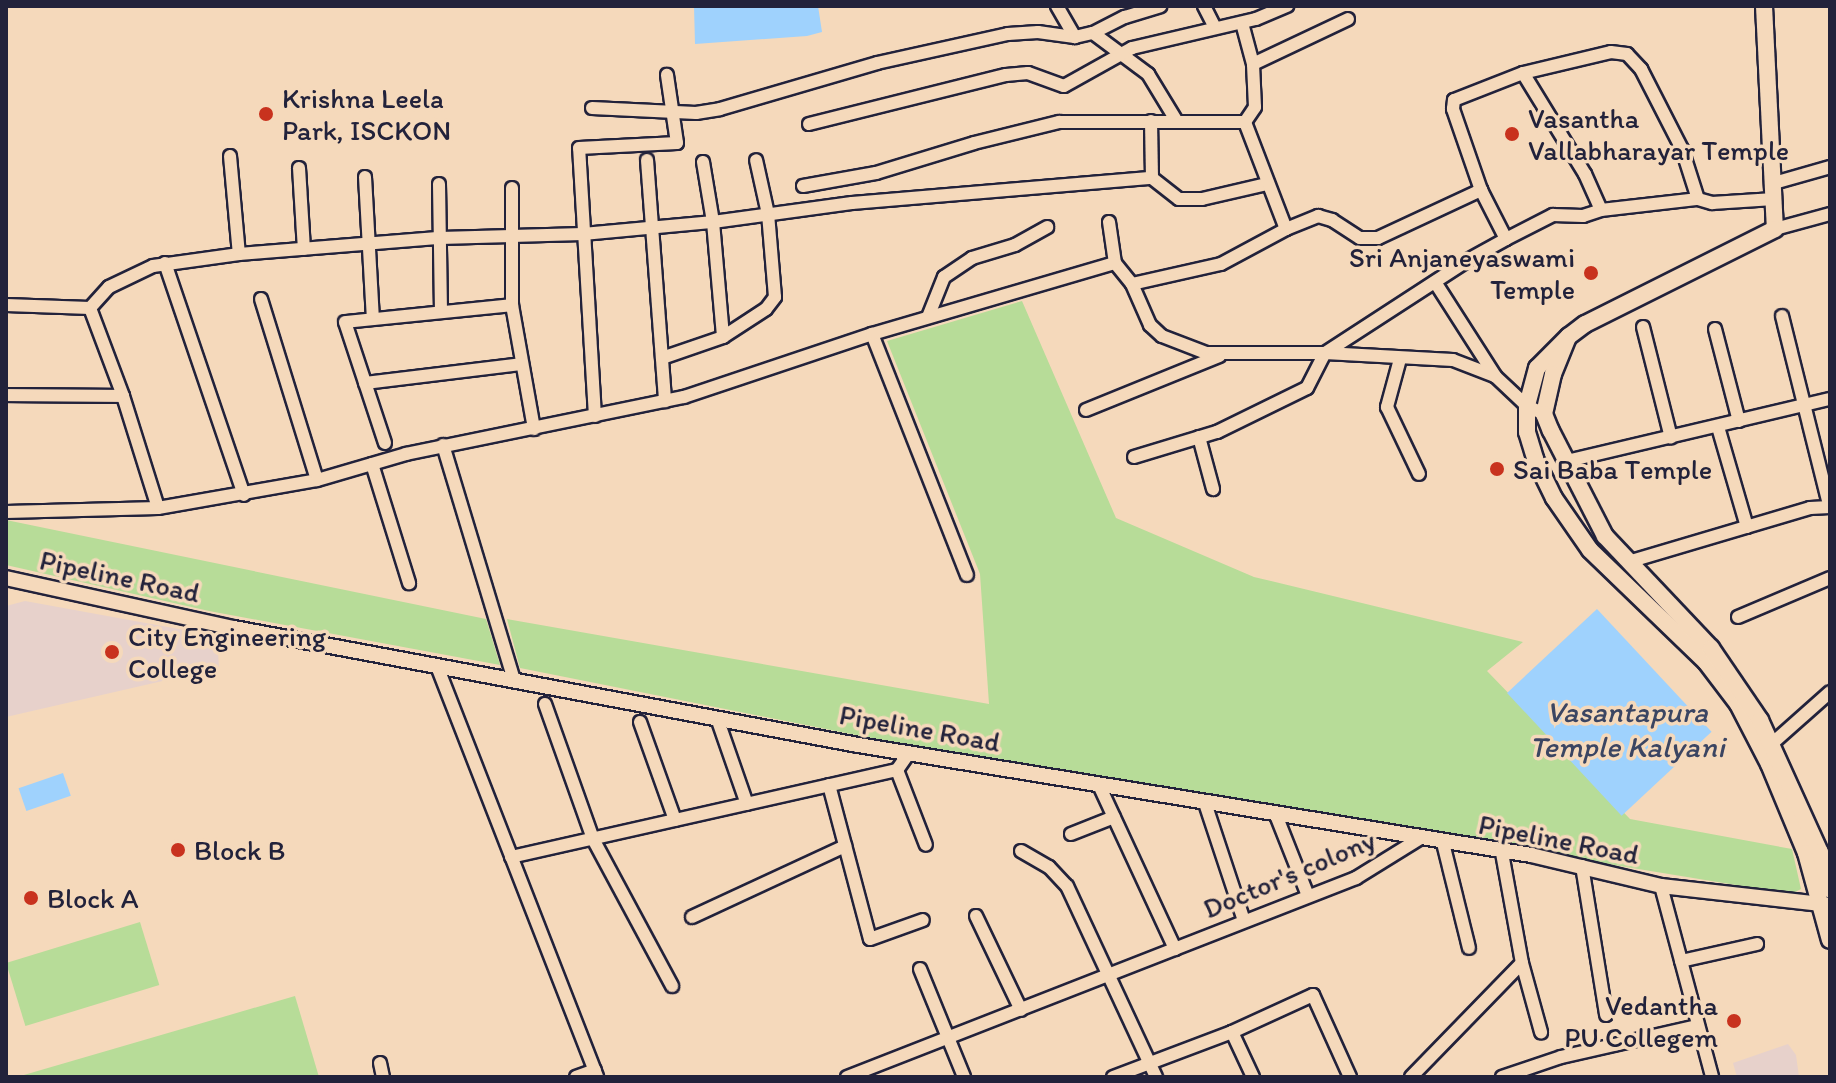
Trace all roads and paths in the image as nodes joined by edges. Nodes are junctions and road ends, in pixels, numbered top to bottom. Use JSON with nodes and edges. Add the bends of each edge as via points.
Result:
{"nodes":[{"id":1,"x":1057,"y":6,"type":"edge"},
{"id":2,"x":1160,"y":6,"type":"edge"},
{"id":3,"x":1204,"y":6,"type":"edge"},
{"id":4,"x":1287,"y":6,"type":"edge"},
{"id":5,"x":1764,"y":6,"type":"edge"},
{"id":6,"x":1348,"y":19,"type":"dead end"},
{"id":7,"x":1242,"y":23,"type":"junction"},
{"id":8,"x":1214,"y":26,"type":"junction"},
{"id":9,"x":1093,"y":33,"type":"junction"},
{"id":10,"x":1075,"y":37,"type":"junction"},
{"id":11,"x":1119,"y":54,"type":"junction"},
{"id":12,"x":1253,"y":64,"type":"junction"},
{"id":13,"x":1523,"y":73,"type":"junction"},
{"id":14,"x":667,"y":75,"type":"dead end"},
{"id":15,"x":592,"y":108,"type":"dead end"},
{"id":16,"x":673,"y":112,"type":"junction"},
{"id":17,"x":1176,"y":120,"type":"junction"},
{"id":18,"x":1151,"y":121,"type":"junction"},
{"id":19,"x":1245,"y":122,"type":"junction"},
{"id":20,"x":809,"y":124,"type":"dead end"},
{"id":21,"x":230,"y":156,"type":"dead end"},
{"id":22,"x":647,"y":160,"type":"dead end"},
{"id":23,"x":756,"y":160,"type":"dead end"},
{"id":24,"x":703,"y":162,"type":"dead end"},
{"id":25,"x":1830,"y":167,"type":"edge"},
{"id":26,"x":299,"y":168,"type":"dead end"},
{"id":27,"x":365,"y":177,"type":"dead end"},
{"id":28,"x":1152,"y":178,"type":"junction"},
{"id":29,"x":439,"y":184,"type":"dead end"},
{"id":30,"x":1267,"y":184,"type":"junction"},
{"id":31,"x":803,"y":186,"type":"dead end"},
{"id":32,"x":512,"y":188,"type":"dead end"},
{"id":33,"x":1481,"y":190,"type":"junction"},
{"id":34,"x":1774,"y":191,"type":"junction"},
{"id":35,"x":1698,"y":199,"type":"junction"},
{"id":36,"x":1601,"y":210,"type":"junction"},
{"id":37,"x":768,"y":214,"type":"junction"},
{"id":38,"x":1830,"y":214,"type":"edge"},
{"id":39,"x":713,"y":222,"type":"junction"},
{"id":40,"x":1109,"y":222,"type":"dead end"},
{"id":41,"x":1047,"y":227,"type":"dead end"},
{"id":42,"x":652,"y":228,"type":"junction"},
{"id":43,"x":1286,"y":229,"type":"junction"},
{"id":44,"x":1775,"y":229,"type":"junction"},
{"id":45,"x":583,"y":234,"type":"junction"},
{"id":46,"x":511,"y":237,"type":"junction"},
{"id":47,"x":440,"y":238,"type":"junction"},
{"id":48,"x":1506,"y":239,"type":"junction"},
{"id":49,"x":366,"y":244,"type":"junction"},
{"id":50,"x":304,"y":249,"type":"junction"},
{"id":51,"x":239,"y":254,"type":"junction"},
{"id":52,"x":165,"y":263,"type":"junction"},
{"id":53,"x":1115,"y":263,"type":"junction"},
{"id":54,"x":1435,"y":282,"type":"junction"},
{"id":55,"x":1132,"y":284,"type":"junction"},
{"id":56,"x":261,"y":299,"type":"dead end"},
{"id":57,"x":6,"y":305,"type":"edge"},
{"id":58,"x":512,"y":305,"type":"junction"},
{"id":59,"x":90,"y":308,"type":"junction"},
{"id":60,"x":441,"y":312,"type":"junction"},
{"id":61,"x":1782,"y":316,"type":"dead end"},
{"id":62,"x":928,"y":317,"type":"junction"},
{"id":63,"x":373,"y":319,"type":"junction"},
{"id":64,"x":1643,"y":327,"type":"dead end"},
{"id":65,"x":1715,"y":329,"type":"dead end"},
{"id":66,"x":872,"y":334,"type":"junction"},
{"id":67,"x":1569,"y":336,"type":"junction"},
{"id":68,"x":723,"y":337,"type":"junction"},
{"id":69,"x":1226,"y":353,"type":"junction"},
{"id":70,"x":1325,"y":353,"type":"junction"},
{"id":71,"x":662,"y":358,"type":"junction"},
{"id":72,"x":1400,"y":359,"type":"junction"},
{"id":73,"x":521,"y":364,"type":"junction"},
{"id":74,"x":1495,"y":376,"type":"junction"},
{"id":75,"x":365,"y":383,"type":"junction"},
{"id":76,"x":6,"y":395,"type":"edge"},
{"id":77,"x":123,"y":396,"type":"junction"},
{"id":78,"x":1830,"y":399,"type":"edge"},
{"id":79,"x":665,"y":401,"type":"junction"},
{"id":80,"x":1806,"y":405,"type":"junction"},
{"id":81,"x":1527,"y":406,"type":"junction"},
{"id":82,"x":1086,"y":410,"type":"dead end"},
{"id":83,"x":1544,"y":414,"type":"junction"},
{"id":84,"x":595,"y":416,"type":"junction"},
{"id":85,"x":1739,"y":421,"type":"junction"},
{"id":86,"x":1718,"y":427,"type":"junction"},
{"id":87,"x":534,"y":429,"type":"junction"},
{"id":88,"x":1199,"y":437,"type":"junction"},
{"id":89,"x":1671,"y":438,"type":"junction"},
{"id":90,"x":385,"y":443,"type":"dead end"},
{"id":91,"x":443,"y":445,"type":"junction"},
{"id":92,"x":1134,"y":457,"type":"dead end"},
{"id":93,"x":1567,"y":461,"type":"junction"},
{"id":94,"x":372,"y":464,"type":"junction"},
{"id":95,"x":1419,"y":474,"type":"dead end"},
{"id":96,"x":317,"y":480,"type":"junction"},
{"id":97,"x":1213,"y":489,"type":"dead end"},
{"id":98,"x":244,"y":495,"type":"junction"},
{"id":99,"x":1829,"y":506,"type":"edge"},
{"id":100,"x":158,"y":508,"type":"junction"},
{"id":101,"x":6,"y":512,"type":"edge"},
{"id":102,"x":1747,"y":527,"type":"junction"},
{"id":103,"x":1605,"y":536,"type":"junction"},
{"id":104,"x":1590,"y":550,"type":"junction"},
{"id":105,"x":1628,"y":562,"type":"junction"},
{"id":106,"x":967,"y":575,"type":"dead end"},
{"id":107,"x":6,"y":578,"type":"edge"},
{"id":108,"x":1830,"y":578,"type":"edge"},
{"id":109,"x":409,"y":583,"type":"dead end"},
{"id":110,"x":1738,"y":617,"type":"dead end"},
{"id":111,"x":437,"y":666,"type":"junction"},
{"id":112,"x":514,"y":680,"type":"junction"},
{"id":113,"x":1830,"y":692,"type":"edge"},
{"id":114,"x":545,"y":704,"type":"dead end"},
{"id":115,"x":717,"y":718,"type":"junction"},
{"id":116,"x":640,"y":722,"type":"dead end"},
{"id":117,"x":1768,"y":748,"type":"junction"},
{"id":118,"x":909,"y":753,"type":"junction"},
{"id":119,"x":897,"y":770,"type":"junction"},
{"id":120,"x":829,"y":785,"type":"junction"},
{"id":121,"x":1099,"y":785,"type":"junction"},
{"id":122,"x":1205,"y":803,"type":"junction"},
{"id":123,"x":747,"y":804,"type":"junction"},
{"id":124,"x":1276,"y":815,"type":"junction"},
{"id":125,"x":1114,"y":817,"type":"junction"},
{"id":126,"x":675,"y":820,"type":"junction"},
{"id":127,"x":1071,"y":834,"type":"dead end"},
{"id":128,"x":593,"y":839,"type":"junction"},
{"id":129,"x":1419,"y":839,"type":"junction"},
{"id":130,"x":1443,"y":843,"type":"junction"},
{"id":131,"x":926,"y":845,"type":"dead end"},
{"id":132,"x":845,"y":846,"type":"junction"},
{"id":133,"x":1021,"y":851,"type":"dead end"},
{"id":134,"x":1502,"y":853,"type":"junction"},
{"id":135,"x":1819,"y":853,"type":"edge"},
{"id":136,"x":511,"y":857,"type":"junction"},
{"id":137,"x":1582,"y":866,"type":"junction"},
{"id":138,"x":1661,"y":886,"type":"junction"},
{"id":139,"x":1308,"y":896,"type":"junction"},
{"id":140,"x":1827,"y":900,"type":"edge"},
{"id":141,"x":976,"y":916,"type":"dead end"},
{"id":142,"x":692,"y":917,"type":"dead end"},
{"id":143,"x":923,"y":920,"type":"dead end"},
{"id":144,"x":1244,"y":921,"type":"junction"},
{"id":145,"x":1830,"y":940,"type":"edge"},
{"id":146,"x":1757,"y":944,"type":"dead end"},
{"id":147,"x":1469,"y":948,"type":"dead end"},
{"id":148,"x":1175,"y":949,"type":"junction"},
{"id":149,"x":1681,"y":961,"type":"junction"},
{"id":150,"x":1522,"y":963,"type":"junction"},
{"id":151,"x":920,"y":969,"type":"dead end"},
{"id":152,"x":1109,"y":976,"type":"junction"},
{"id":153,"x":672,"y":986,"type":"dead end"},
{"id":154,"x":1021,"y":1010,"type":"junction"},
{"id":155,"x":1606,"y":1015,"type":"dead end"},
{"id":156,"x":1698,"y":1026,"type":"junction"},
{"id":157,"x":1232,"y":1032,"type":"junction"},
{"id":158,"x":1541,"y":1032,"type":"dead end"},
{"id":159,"x":950,"y":1038,"type":"junction"},
{"id":160,"x":380,"y":1063,"type":"dead end"},
{"id":161,"x":1150,"y":1063,"type":"junction"},
{"id":162,"x":596,"y":1074,"type":"edge"},
{"id":163,"x":383,"y":1077,"type":"edge"},
{"id":164,"x":576,"y":1077,"type":"edge"},
{"id":165,"x":847,"y":1077,"type":"edge"},
{"id":166,"x":964,"y":1077,"type":"edge"},
{"id":167,"x":1113,"y":1077,"type":"edge"},
{"id":168,"x":1156,"y":1077,"type":"edge"},
{"id":169,"x":1253,"y":1077,"type":"edge"},
{"id":170,"x":1350,"y":1077,"type":"edge"},
{"id":171,"x":1411,"y":1077,"type":"edge"},
{"id":172,"x":1502,"y":1077,"type":"edge"},
{"id":173,"x":1712,"y":1077,"type":"edge"}],
"edges":[{"from":1,"to":10,"type":"street"},
{"from":2,"to":9,"type":"street"},
{"from":3,"to":8,"type":"street"},
{"from":4,"to":7,"type":"street"},
{"from":5,"to":34,"type":"main road"},
{"from":6,"to":12,"type":"street"},
{"from":7,"to":8,"type":"street"},
{"from":7,"to":12,"type":"street"},
{"from":8,"to":11,"type":"street"},
{"from":9,"to":10,"type":"street"},
{"from":9,"to":11,"type":"street"},
{"from":10,"to":16,"type":"street","via":[[1008,34],[877,63],[720,109]]},
{"from":11,"to":17,"type":"street","via":[[1148,74]]},
{"from":11,"to":20,"type":"street","via":[[1064,86],[1028,73],[1006,75]]},
{"from":12,"to":19,"type":"street","via":[[1255,107]]},
{"from":13,"to":33,"type":"street","via":[[1454,100]]},
{"from":13,"to":35,"type":"street","via":[[1611,52],[1627,54],[1641,69],[1682,149]]},
{"from":13,"to":36,"type":"street"},
{"from":14,"to":16,"type":"street"},
{"from":15,"to":16,"type":"street"},
{"from":16,"to":45,"type":"street","via":[[677,143],[579,148]]},
{"from":17,"to":18,"type":"street"},
{"from":17,"to":19,"type":"street"},
{"from":18,"to":28,"type":"street"},
{"from":18,"to":31,"type":"street","via":[[1059,122],[876,173]]},
{"from":19,"to":30,"type":"street"},
{"from":21,"to":51,"type":"street"},
{"from":22,"to":42,"type":"street"},
{"from":23,"to":37,"type":"street"},
{"from":24,"to":39,"type":"street"},
{"from":25,"to":34,"type":"street"},
{"from":26,"to":50,"type":"street"},
{"from":27,"to":49,"type":"street"},
{"from":28,"to":30,"type":"street","via":[[1179,199]]},
{"from":28,"to":37,"type":"street"},
{"from":29,"to":47,"type":"street"},
{"from":30,"to":43,"type":"street"},
{"from":32,"to":46,"type":"street"},
{"from":33,"to":43,"type":"street","via":[[1378,238],[1360,238],[1318,216]]},
{"from":33,"to":48,"type":"street"},
{"from":34,"to":35,"type":"street","via":[[1712,203]]},
{"from":34,"to":44,"type":"main road"},
{"from":35,"to":36,"type":"street"},
{"from":36,"to":48,"type":"street","via":[[1583,216],[1553,215]]},
{"from":37,"to":39,"type":"street"},
{"from":37,"to":68,"type":"street","via":[[775,297],[766,309]]},
{"from":38,"to":44,"type":"street"},
{"from":39,"to":42,"type":"street"},
{"from":39,"to":68,"type":"street"},
{"from":40,"to":53,"type":"street"},
{"from":41,"to":62,"type":"street","via":[[1015,245],[972,258],[944,277]]},
{"from":42,"to":45,"type":"street"},
{"from":42,"to":71,"type":"street"},
{"from":43,"to":55,"type":"street","via":[[1221,264]]},
{"from":44,"to":67,"type":"main road"},
{"from":45,"to":46,"type":"street"},
{"from":45,"to":84,"type":"street"},
{"from":46,"to":47,"type":"street"},
{"from":46,"to":58,"type":"street"},
{"from":47,"to":49,"type":"street"},
{"from":47,"to":60,"type":"street"},
{"from":48,"to":54,"type":"street"},
{"from":49,"to":50,"type":"street"},
{"from":49,"to":63,"type":"street"},
{"from":50,"to":51,"type":"street"},
{"from":51,"to":52,"type":"street"},
{"from":52,"to":59,"type":"street","via":[[123,279]]},
{"from":52,"to":98,"type":"street"},
{"from":53,"to":55,"type":"street"},
{"from":53,"to":62,"type":"street"},
{"from":54,"to":70,"type":"street"},
{"from":54,"to":74,"type":"street"},
{"from":55,"to":69,"type":"street","via":[[1150,325],[1162,336],[1206,353]]},
{"from":56,"to":96,"type":"street"},
{"from":57,"to":59,"type":"street"},
{"from":58,"to":60,"type":"street"},
{"from":58,"to":73,"type":"street"},
{"from":59,"to":77,"type":"street"},
{"from":60,"to":63,"type":"street"},
{"from":61,"to":80,"type":"street"},
{"from":62,"to":66,"type":"street"},
{"from":63,"to":75,"type":"street","via":[[345,322]]},
{"from":64,"to":89,"type":"street"},
{"from":65,"to":85,"type":"street"},
{"from":66,"to":79,"type":"street"},
{"from":66,"to":106,"type":"street"},
{"from":67,"to":81,"type":"main road","via":[[1537,368]]},
{"from":67,"to":83,"type":"main road"},
{"from":68,"to":71,"type":"street"},
{"from":69,"to":70,"type":"street"},
{"from":69,"to":82,"type":"street"},
{"from":70,"to":72,"type":"street"},
{"from":70,"to":88,"type":"street","via":[[1307,388]]},
{"from":71,"to":79,"type":"street"},
{"from":72,"to":74,"type":"street","via":[[1453,360]]},
{"from":72,"to":95,"type":"street","via":[[1387,407]]},
{"from":73,"to":75,"type":"street"},
{"from":73,"to":87,"type":"street"},
{"from":74,"to":81,"type":"street"},
{"from":75,"to":90,"type":"street"},
{"from":76,"to":77,"type":"street"},
{"from":77,"to":100,"type":"street"},
{"from":78,"to":80,"type":"street"},
{"from":79,"to":84,"type":"street"},
{"from":80,"to":85,"type":"street"},
{"from":80,"to":99,"type":"street"},
{"from":81,"to":83,"type":"street"},
{"from":81,"to":104,"type":"main road","via":[[1535,459]]},
{"from":83,"to":93,"type":"main road"},
{"from":84,"to":87,"type":"street"},
{"from":85,"to":86,"type":"street"},
{"from":86,"to":89,"type":"street"},
{"from":86,"to":102,"type":"street"},
{"from":87,"to":91,"type":"street"},
{"from":88,"to":92,"type":"street"},
{"from":88,"to":97,"type":"street"},
{"from":89,"to":93,"type":"street"},
{"from":91,"to":94,"type":"street"},
{"from":91,"to":112,"type":"street"},
{"from":93,"to":103,"type":"main road"},
{"from":94,"to":96,"type":"street"},
{"from":94,"to":109,"type":"street"},
{"from":96,"to":98,"type":"street"},
{"from":98,"to":100,"type":"street"},
{"from":99,"to":102,"type":"street"},
{"from":100,"to":101,"type":"street"},
{"from":102,"to":105,"type":"street"},
{"from":103,"to":104,"type":"main road"},
{"from":103,"to":105,"type":"main road"},
{"from":104,"to":117,"type":"main road","via":[[1709,665]]},
{"from":105,"to":117,"type":"main road","via":[[1711,648]]},
{"from":107,"to":111,"type":"street","name":"Pipeline Road"},
{"from":108,"to":110,"type":"street"},
{"from":111,"to":112,"type":"street","name":"Pipeline Road"},
{"from":111,"to":136,"type":"street"},
{"from":112,"to":115,"type":"street","name":"Pipeline Road"},
{"from":113,"to":117,"type":"street"},
{"from":114,"to":128,"type":"street"},
{"from":115,"to":118,"type":"street","name":"Pipeline Road"},
{"from":115,"to":123,"type":"street"},
{"from":116,"to":126,"type":"street"},
{"from":117,"to":135,"type":"main road"},
{"from":118,"to":119,"type":"street"},
{"from":118,"to":121,"type":"street","name":"Pipeline Road"},
{"from":119,"to":120,"type":"street"},
{"from":119,"to":131,"type":"street"},
{"from":120,"to":123,"type":"street"},
{"from":120,"to":132,"type":"street"},
{"from":121,"to":122,"type":"street","name":"Pipeline Road"},
{"from":121,"to":125,"type":"street"},
{"from":122,"to":124,"type":"street","name":"Pipeline Road"},
{"from":122,"to":144,"type":"street"},
{"from":123,"to":126,"type":"street"},
{"from":124,"to":129,"type":"street","name":"Pipeline Road"},
{"from":124,"to":139,"type":"street"},
{"from":125,"to":127,"type":"street"},
{"from":125,"to":148,"type":"street"},
{"from":126,"to":128,"type":"street"},
{"from":128,"to":136,"type":"street"},
{"from":128,"to":153,"type":"street"},
{"from":129,"to":130,"type":"street","name":"Pipeline Road"},
{"from":129,"to":139,"type":"street","name":"Doctor's colony","via":[[1356,878]]},
{"from":130,"to":134,"type":"street","name":"Pipeline Road"},
{"from":130,"to":147,"type":"street"},
{"from":132,"to":142,"type":"street"},
{"from":132,"to":143,"type":"street","via":[[870,939]]},
{"from":133,"to":152,"type":"street","via":[[1049,867],[1067,886]]},
{"from":134,"to":137,"type":"street","name":"Pipeline Road"},
{"from":134,"to":150,"type":"street"},
{"from":135,"to":140,"type":"main road"},
{"from":136,"to":162,"type":"street"},
{"from":137,"to":138,"type":"street","name":"Pipeline Road"},
{"from":137,"to":155,"type":"street"},
{"from":138,"to":140,"type":"street","name":"Pipeline Road"},
{"from":138,"to":149,"type":"street"},
{"from":139,"to":144,"type":"street","name":"Doctor's colony"},
{"from":140,"to":145,"type":"main road"},
{"from":141,"to":154,"type":"street"},
{"from":144,"to":148,"type":"street","name":"Doctor's colony"},
{"from":146,"to":149,"type":"street"},
{"from":148,"to":152,"type":"street","name":"Doctor's colony"},
{"from":149,"to":156,"type":"street"},
{"from":150,"to":158,"type":"street"},
{"from":150,"to":171,"type":"street"},
{"from":151,"to":159,"type":"street"},
{"from":152,"to":154,"type":"street","name":"Doctor's colony"},
{"from":152,"to":161,"type":"street"},
{"from":154,"to":159,"type":"street","name":"Doctor's colony"},
{"from":156,"to":172,"type":"street","via":[[1561,1057]]},
{"from":156,"to":173,"type":"street"},
{"from":157,"to":161,"type":"street"},
{"from":157,"to":169,"type":"street"},
{"from":157,"to":170,"type":"street","via":[[1313,995]]},
{"from":159,"to":165,"type":"street","name":"Doctor's colony"},
{"from":159,"to":166,"type":"street"},
{"from":160,"to":163,"type":"street"},
{"from":161,"to":167,"type":"street"},
{"from":161,"to":168,"type":"street"},
{"from":162,"to":164,"type":"street"}]}
